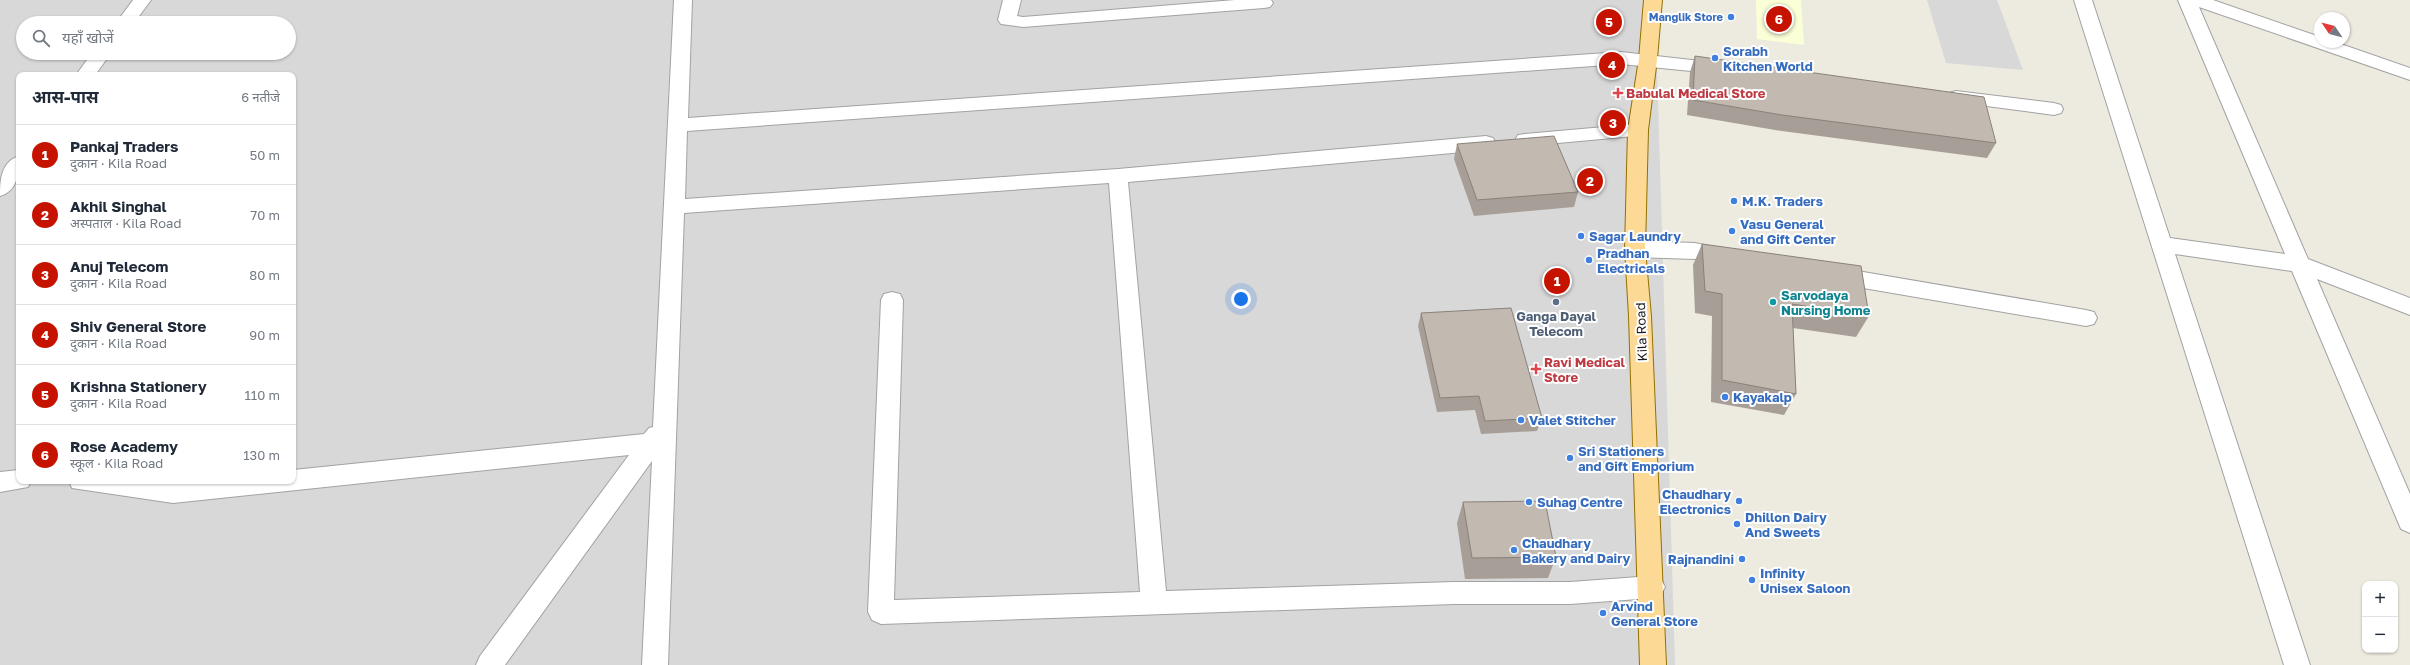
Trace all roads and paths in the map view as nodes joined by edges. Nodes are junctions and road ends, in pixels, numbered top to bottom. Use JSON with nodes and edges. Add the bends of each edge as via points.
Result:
{"nodes":[{"id":1,"x":142,"y":0,"type":"edge"},
{"id":2,"x":683,"y":0,"type":"edge"},
{"id":3,"x":1012,"y":0,"type":"edge"},
{"id":4,"x":1653,"y":0,"type":"edge"},
{"id":5,"x":2083,"y":0,"type":"edge"},
{"id":6,"x":2187,"y":0,"type":"edge"},
{"id":7,"x":2196,"y":0,"type":"edge"},
{"id":8,"x":1264,"y":3,"type":"dead end"},
{"id":9,"x":130,"y":16,"type":"edge"},
{"id":10,"x":1648,"y":59,"type":"junction"},
{"id":11,"x":97,"y":60,"type":"edge"},
{"id":12,"x":1742,"y":71,"type":"edge"},
{"id":13,"x":87,"y":72,"type":"edge"},
{"id":14,"x":2410,"y":74,"type":"edge"},
{"id":15,"x":1937,"y":95,"type":"edge"},
{"id":16,"x":2054,"y":109,"type":"dead end"},
{"id":17,"x":677,"y":125,"type":"junction"},
{"id":18,"x":1638,"y":130,"type":"junction"},
{"id":19,"x":16,"y":168,"type":"edge"},
{"id":20,"x":1118,"y":176,"type":"junction"},
{"id":21,"x":0,"y":189,"type":"edge"},
{"id":22,"x":674,"y":207,"type":"junction"},
{"id":23,"x":2163,"y":245,"type":"junction"},
{"id":24,"x":1635,"y":249,"type":"junction"},
{"id":25,"x":1749,"y":260,"type":"edge"},
{"id":26,"x":2300,"y":264,"type":"junction"},
{"id":27,"x":1812,"y":271,"type":"edge"},
{"id":28,"x":892,"y":300,"type":"dead end"},
{"id":29,"x":2410,"y":307,"type":"edge"},
{"id":30,"x":2086,"y":318,"type":"dead end"},
{"id":31,"x":658,"y":434,"type":"junction"},
{"id":32,"x":16,"y":480,"type":"edge"},
{"id":33,"x":296,"y":480,"type":"edge"},
{"id":34,"x":0,"y":482,"type":"edge"},
{"id":35,"x":105,"y":484,"type":"edge"},
{"id":36,"x":258,"y":484,"type":"edge"},
{"id":37,"x":2410,"y":522,"type":"edge"},
{"id":38,"x":1652,"y":587,"type":"junction"},
{"id":39,"x":1154,"y":603,"type":"junction"},
{"id":40,"x":489,"y":665,"type":"edge"},
{"id":41,"x":655,"y":665,"type":"edge"},
{"id":42,"x":1653,"y":665,"type":"edge"},
{"id":43,"x":2297,"y":665,"type":"edge"}],
"edges":[{"from":1,"to":9,"type":"street"},
{"from":2,"to":17,"type":"street"},
{"from":3,"to":8,"type":"street","via":[[1007,20],[1023,22]]},
{"from":4,"to":10,"type":"main road","name":"Kila Road"},
{"from":5,"to":23,"type":"street"},
{"from":6,"to":26,"type":"street"},
{"from":7,"to":14,"type":"street"},
{"from":10,"to":12,"type":"street"},
{"from":10,"to":17,"type":"street","via":[[1614,59]]},
{"from":10,"to":18,"type":"main road","name":"Kila Road"},
{"from":11,"to":13,"type":"street"},
{"from":15,"to":16,"type":"street"},
{"from":17,"to":22,"type":"street"},
{"from":18,"to":20,"type":"street"},
{"from":18,"to":24,"type":"main road","name":"Kila Road"},
{"from":19,"to":21,"type":"street"},
{"from":20,"to":22,"type":"street"},
{"from":20,"to":39,"type":"street"},
{"from":22,"to":31,"type":"street"},
{"from":23,"to":26,"type":"street"},
{"from":23,"to":43,"type":"street"},
{"from":24,"to":25,"type":"street","via":[[1695,251]]},
{"from":24,"to":38,"type":"main road","name":"Kila Road"},
{"from":26,"to":29,"type":"street"},
{"from":26,"to":37,"type":"street"},
{"from":27,"to":30,"type":"street"},
{"from":28,"to":39,"type":"street","via":[[881,612]]},
{"from":31,"to":33,"type":"street"},
{"from":31,"to":40,"type":"street"},
{"from":31,"to":41,"type":"street"},
{"from":32,"to":34,"type":"street"},
{"from":35,"to":36,"type":"street","via":[[173,493]]},
{"from":38,"to":39,"type":"street","via":[[1570,592]]},
{"from":38,"to":42,"type":"main road","name":"Kila Road"}]}
